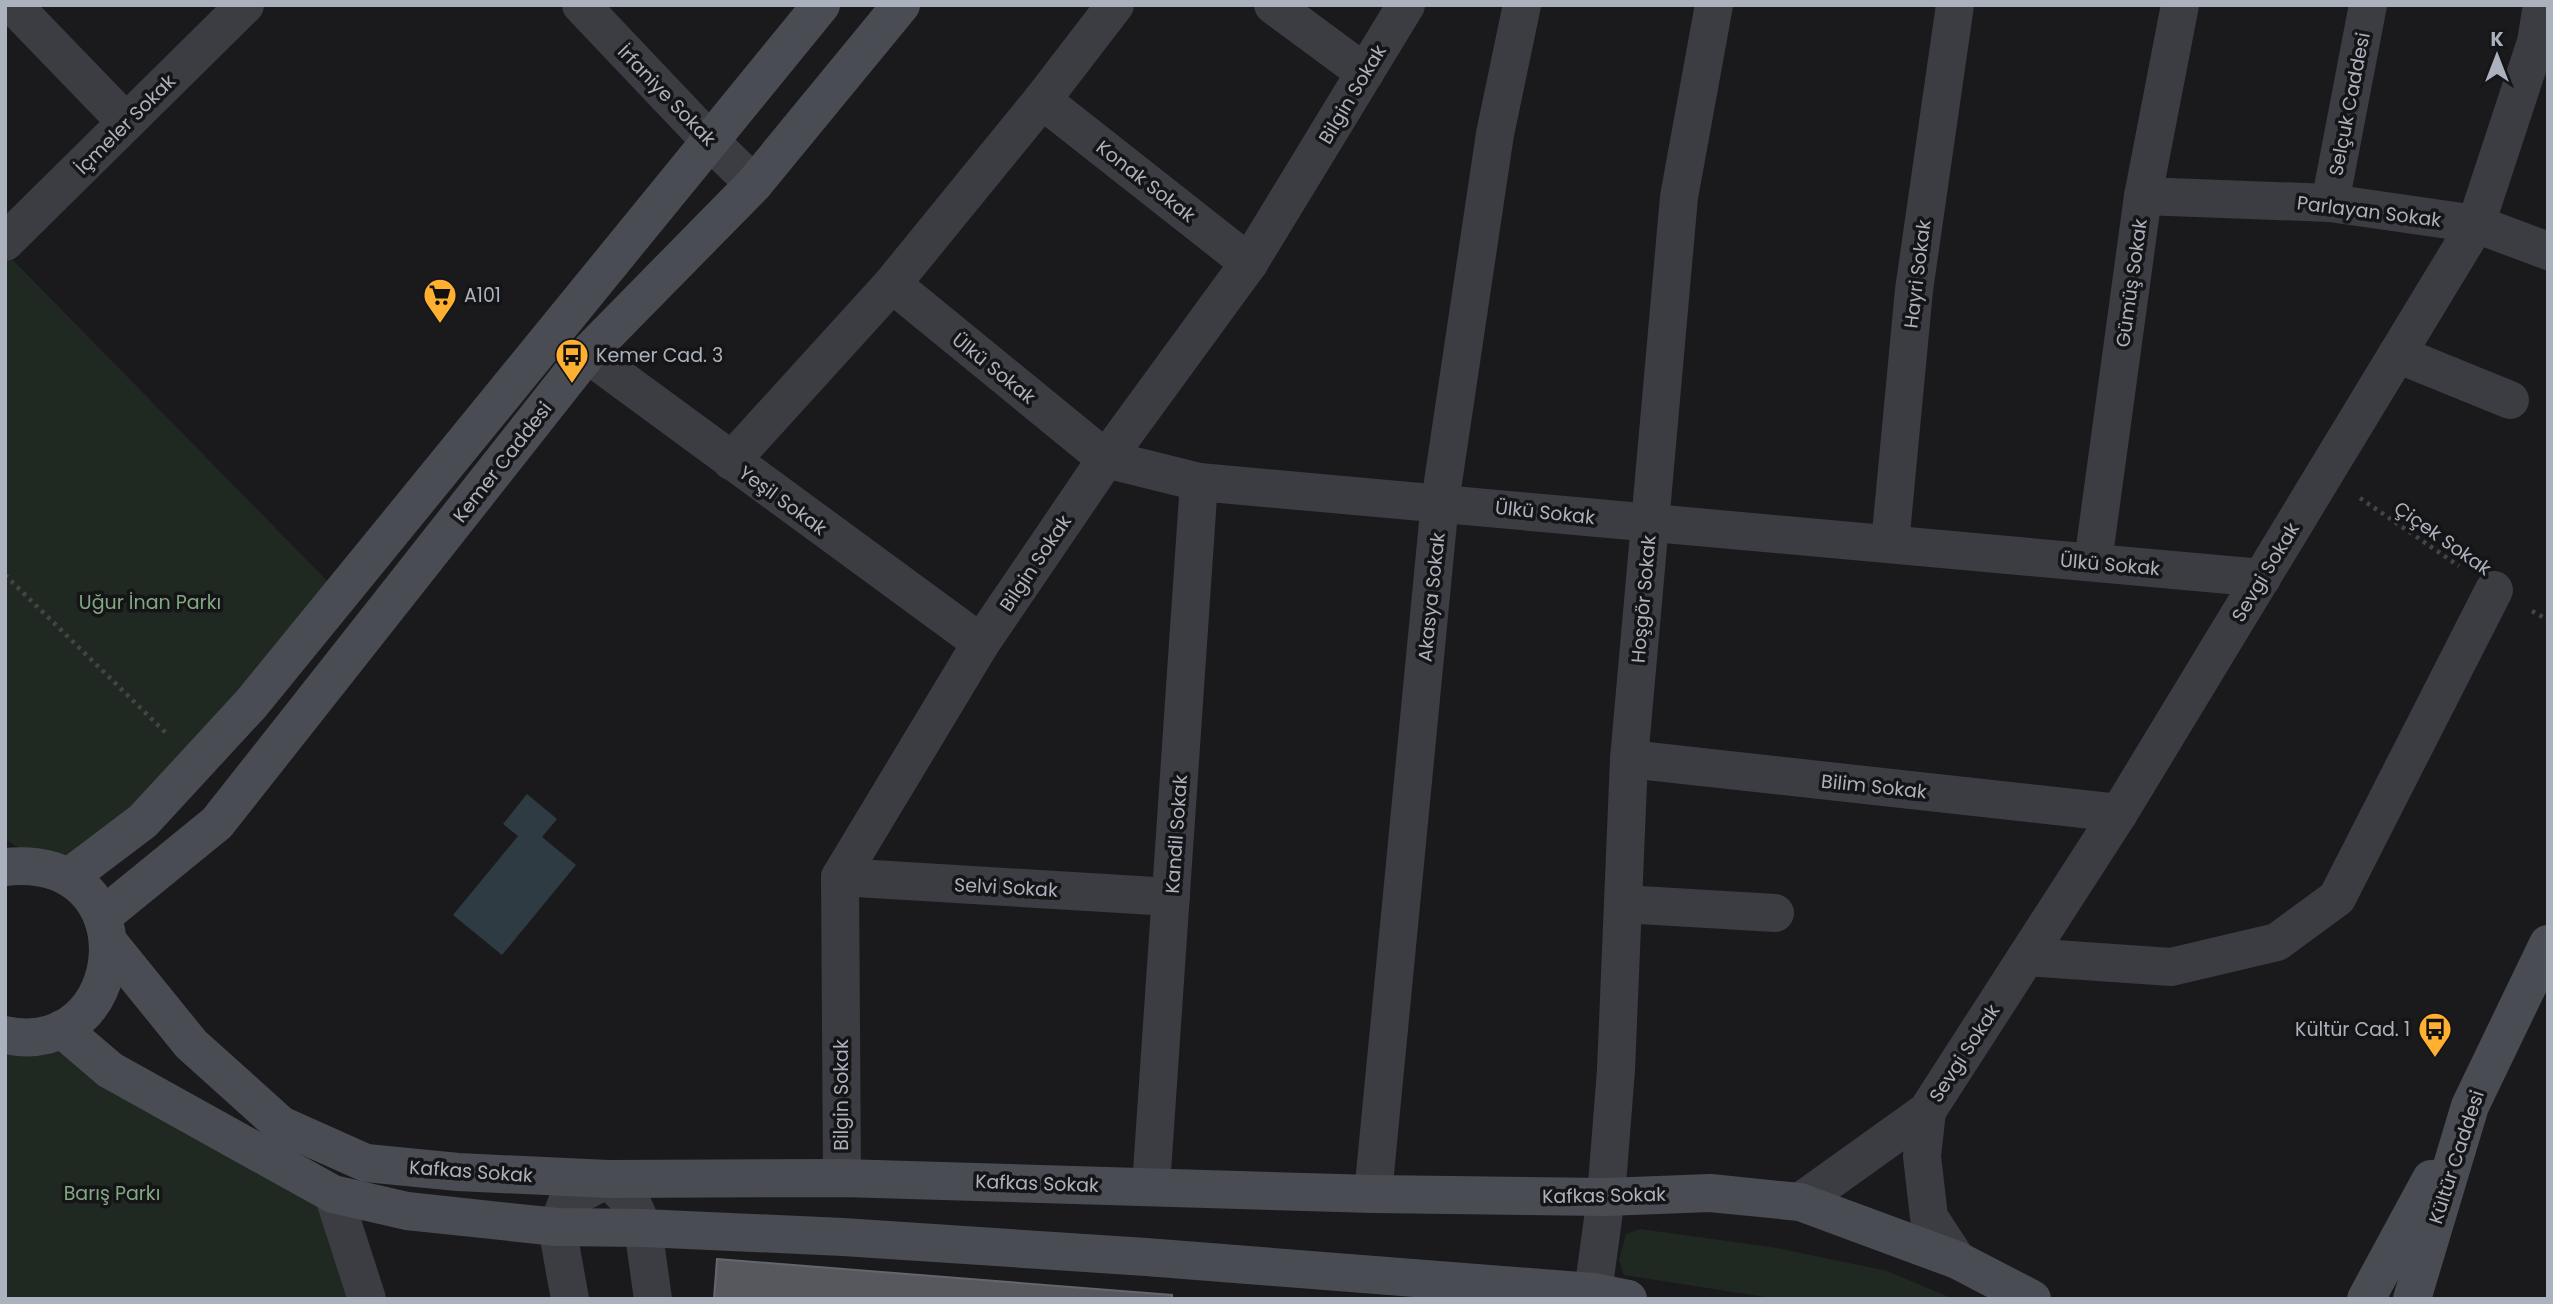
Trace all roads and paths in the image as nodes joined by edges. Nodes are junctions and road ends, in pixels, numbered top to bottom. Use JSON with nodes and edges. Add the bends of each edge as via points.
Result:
{"nodes":[{"id":1,"x":13,"y":5,"type":"edge"},
{"id":2,"x":245,"y":5,"type":"edge"},
{"id":3,"x":581,"y":5,"type":"edge"},
{"id":4,"x":821,"y":5,"type":"edge"},
{"id":5,"x":901,"y":5,"type":"edge"},
{"id":6,"x":1115,"y":5,"type":"edge"},
{"id":7,"x":1273,"y":5,"type":"edge"},
{"id":8,"x":1406,"y":5,"type":"edge"},
{"id":9,"x":1522,"y":5,"type":"edge"},
{"id":10,"x":1714,"y":5,"type":"edge"},
{"id":11,"x":1955,"y":5,"type":"edge"},
{"id":12,"x":2180,"y":5,"type":"edge"},
{"id":13,"x":2368,"y":5,"type":"edge"},
{"id":14,"x":2542,"y":5,"type":"edge"},
{"id":15,"x":2542,"y":45,"type":"edge"},
{"id":16,"x":1365,"y":73,"type":"junction"},
{"id":17,"x":1042,"y":100,"type":"junction"},
{"id":18,"x":126,"y":122,"type":"junction"},
{"id":19,"x":711,"y":142,"type":"junction"},
{"id":20,"x":754,"y":184,"type":"junction"},
{"id":21,"x":2143,"y":197,"type":"junction"},
{"id":22,"x":2330,"y":203,"type":"junction"},
{"id":23,"x":2476,"y":224,"type":"junction"},
{"id":24,"x":5,"y":242,"type":"edge"},
{"id":25,"x":2548,"y":251,"type":"edge"},
{"id":26,"x":1249,"y":263,"type":"junction"},
{"id":27,"x":892,"y":285,"type":"junction"},
{"id":28,"x":587,"y":354,"type":"junction"},
{"id":29,"x":2397,"y":354,"type":"junction"},
{"id":30,"x":2510,"y":400,"type":"dead end"},
{"id":31,"x":1106,"y":459,"type":"junction"},
{"id":32,"x":731,"y":461,"type":"junction"},
{"id":33,"x":2325,"y":473,"type":"junction"},
{"id":34,"x":1199,"y":482,"type":"junction"},
{"id":35,"x":1440,"y":502,"type":"junction"},
{"id":36,"x":1650,"y":522,"type":"junction"},
{"id":37,"x":1890,"y":544,"type":"junction"},
{"id":38,"x":2093,"y":562,"type":"junction"},
{"id":39,"x":5,"y":575,"type":"edge"},
{"id":40,"x":2262,"y":578,"type":"junction"},
{"id":41,"x":2494,"y":590,"type":"junction"},
{"id":42,"x":2548,"y":620,"type":"edge"},
{"id":43,"x":981,"y":643,"type":"junction"},
{"id":44,"x":1629,"y":759,"type":"junction"},
{"id":45,"x":196,"y":763,"type":"junction"},
{"id":46,"x":2119,"y":813,"type":"junction"},
{"id":47,"x":5,"y":838,"type":"edge"},
{"id":48,"x":5,"y":867,"type":"edge"},
{"id":49,"x":62,"y":874,"type":"junction"},
{"id":50,"x":840,"y":877,"type":"junction"},
{"id":51,"x":1171,"y":897,"type":"junction"},
{"id":52,"x":1623,"y":904,"type":"junction"},
{"id":53,"x":1775,"y":914,"type":"dead end"},
{"id":54,"x":106,"y":930,"type":"junction"},
{"id":55,"x":2548,"y":944,"type":"edge"},
{"id":56,"x":2026,"y":957,"type":"junction"},
{"id":57,"x":62,"y":1029,"type":"junction"},
{"id":58,"x":5,"y":1035,"type":"edge"},
{"id":59,"x":2470,"y":1106,"type":"junction"},
{"id":60,"x":1927,"y":1111,"type":"junction"},
{"id":61,"x":842,"y":1178,"type":"junction"},
{"id":62,"x":608,"y":1179,"type":"junction"},
{"id":63,"x":1151,"y":1186,"type":"junction"},
{"id":64,"x":333,"y":1194,"type":"junction"},
{"id":65,"x":1373,"y":1194,"type":"junction"},
{"id":66,"x":1606,"y":1197,"type":"junction"},
{"id":67,"x":1800,"y":1202,"type":"junction"},
{"id":68,"x":557,"y":1227,"type":"junction"},
{"id":69,"x":643,"y":1228,"type":"junction"},
{"id":70,"x":1956,"y":1260,"type":"junction"},
{"id":71,"x":1528,"y":1293,"type":"edge"},
{"id":72,"x":1610,"y":1295,"type":"edge"},
{"id":73,"x":367,"y":1299,"type":"edge"},
{"id":74,"x":570,"y":1299,"type":"edge"},
{"id":75,"x":653,"y":1299,"type":"edge"},
{"id":76,"x":2032,"y":1299,"type":"edge"},
{"id":77,"x":2366,"y":1299,"type":"edge"},
{"id":78,"x":2412,"y":1299,"type":"edge"}],
"edges":[{"from":1,"to":18,"type":"street"},
{"from":2,"to":18,"type":"street","name":"İçmeler Sokak"},
{"from":3,"to":19,"type":"street","name":"İrfaniye Sokak"},
{"from":4,"to":19,"type":"street"},
{"from":5,"to":20,"type":"street","name":"Kemer Caddesi"},
{"from":6,"to":17,"type":"street"},
{"from":7,"to":16,"type":"street"},
{"from":8,"to":16,"type":"street","name":"Bilgin Sokak"},
{"from":9,"to":35,"type":"street","name":"Akasya Sokak","via":[[1495,134]]},
{"from":10,"to":36,"type":"street","name":"Hoşgör Sokak","via":[[1679,197]]},
{"from":11,"to":37,"type":"street","name":"Hayri Sokak","via":[[1914,290]]},
{"from":12,"to":21,"type":"street","name":"Gümüş Sokak"},
{"from":13,"to":22,"type":"street","name":"Selçuk Caddesi"},
{"from":14,"to":15,"type":"street","name":"Sevgi Sokak"},
{"from":15,"to":23,"type":"street","name":"Sevgi Sokak"},
{"from":16,"to":26,"type":"street","name":"Bilgin Sokak"},
{"from":17,"to":26,"type":"street","name":"Konak Sokak"},
{"from":17,"to":27,"type":"street"},
{"from":18,"to":24,"type":"street","name":"İçmeler Sokak"},
{"from":19,"to":20,"type":"street","name":"İrfaniye Sokak"},
{"from":19,"to":45,"type":"street","via":[[251,704]]},
{"from":20,"to":28,"type":"street","name":"Kemer Caddesi"},
{"from":21,"to":22,"type":"street","name":"Parlayan Sokak"},
{"from":21,"to":38,"type":"street","name":"Gümüş Sokak"},
{"from":22,"to":23,"type":"street","name":"Parlayan Sokak"},
{"from":23,"to":25,"type":"street","name":"Parlayan Sokak"},
{"from":23,"to":29,"type":"street","name":"Sevgi Sokak"},
{"from":26,"to":31,"type":"street","name":"Bilgin Sokak"},
{"from":27,"to":31,"type":"street","name":"Ülkü Sokak"},
{"from":27,"to":32,"type":"street"},
{"from":28,"to":32,"type":"street","name":"Yeşil Sokak"},
{"from":28,"to":54,"type":"street","name":"Kemer Caddesi","via":[[218,823]]},
{"from":29,"to":30,"type":"street"},
{"from":29,"to":33,"type":"street","name":"Sevgi Sokak"},
{"from":31,"to":34,"type":"street","name":"Ülkü Sokak"},
{"from":31,"to":43,"type":"street","name":"Bilgin Sokak"},
{"from":32,"to":43,"type":"street","name":"Yeşil Sokak"},
{"from":33,"to":40,"type":"street","name":"Sevgi Sokak"},
{"from":33,"to":41,"type":"path","name":"Çiçek Sokak"},
{"from":34,"to":35,"type":"street","name":"Ülkü Sokak"},
{"from":34,"to":51,"type":"street","name":"Kandil Sokak"},
{"from":35,"to":36,"type":"street","name":"Ülkü Sokak"},
{"from":35,"to":65,"type":"street","name":"Akasya Sokak"},
{"from":36,"to":37,"type":"street","name":"Ülkü Sokak"},
{"from":36,"to":44,"type":"street","name":"Hoşgör Sokak"},
{"from":37,"to":38,"type":"street","name":"Ülkü Sokak"},
{"from":38,"to":40,"type":"street","name":"Ülkü Sokak"},
{"from":39,"to":45,"type":"path"},
{"from":40,"to":46,"type":"street","name":"Sevgi Sokak"},
{"from":41,"to":42,"type":"path","name":"Çiçek Sokak"},
{"from":41,"to":56,"type":"street","via":[[2337,898],[2277,942],[2171,967]]},
{"from":43,"to":50,"type":"street","name":"Bilgin Sokak"},
{"from":44,"to":46,"type":"street","name":"Bilim Sokak"},
{"from":44,"to":52,"type":"street","name":"Hoşgör Sokak"},
{"from":45,"to":49,"type":"street","via":[[143,821]]},
{"from":46,"to":56,"type":"street","name":"Sevgi Sokak"},
{"from":47,"to":49,"type":"street","name":"Kafkas Sokak"},
{"from":48,"to":49,"type":"street","via":[[27,864]]},
{"from":49,"to":54,"type":"street","name":"Kafkas Sokak","via":[[82,888]]},
{"from":50,"to":51,"type":"street","name":"Selvi Sokak"},
{"from":50,"to":61,"type":"street","name":"Bilgin Sokak"},
{"from":51,"to":63,"type":"street","name":"Kandil Sokak"},
{"from":52,"to":53,"type":"street"},
{"from":52,"to":66,"type":"street","name":"Hoşgör Sokak"},
{"from":54,"to":57,"type":"street","via":[[108,965],[103,984],[93,1002]]},
{"from":54,"to":62,"type":"street","name":"Kafkas Sokak","via":[[191,1044],[281,1125],[366,1163]]},
{"from":55,"to":59,"type":"street","name":"Kültür Caddesi"},
{"from":56,"to":60,"type":"street","name":"Sevgi Sokak"},
{"from":57,"to":58,"type":"street","via":[[41,1036]]},
{"from":57,"to":64,"type":"street","via":[[110,1070]]},
{"from":59,"to":77,"type":"street"},
{"from":59,"to":78,"type":"street","name":"Kültür Caddesi"},
{"from":60,"to":67,"type":"street"},
{"from":60,"to":70,"type":"street","via":[[1922,1156],[1929,1217]]},
{"from":61,"to":62,"type":"street","name":"Kafkas Sokak"},
{"from":61,"to":63,"type":"street","name":"Kafkas Sokak"},
{"from":62,"to":68,"type":"street","via":[[568,1200]]},
{"from":62,"to":69,"type":"street","via":[[632,1203]]},
{"from":63,"to":65,"type":"street","name":"Kafkas Sokak"},
{"from":64,"to":68,"type":"street","via":[[407,1211]]},
{"from":64,"to":73,"type":"street"},
{"from":65,"to":66,"type":"street","name":"Kafkas Sokak"},
{"from":66,"to":67,"type":"street","name":"Kafkas Sokak","via":[[1710,1193]]},
{"from":66,"to":72,"type":"street","name":"Hoşgör Sokak"},
{"from":67,"to":70,"type":"street","name":"Kafkas Sokak"},
{"from":68,"to":69,"type":"street"},
{"from":68,"to":74,"type":"street"},
{"from":69,"to":71,"type":"street","via":[[1146,1256]]},
{"from":69,"to":75,"type":"street"},
{"from":70,"to":76,"type":"street","name":"Kafkas Sokak"},
{"from":71,"to":72,"type":"street"}]}
